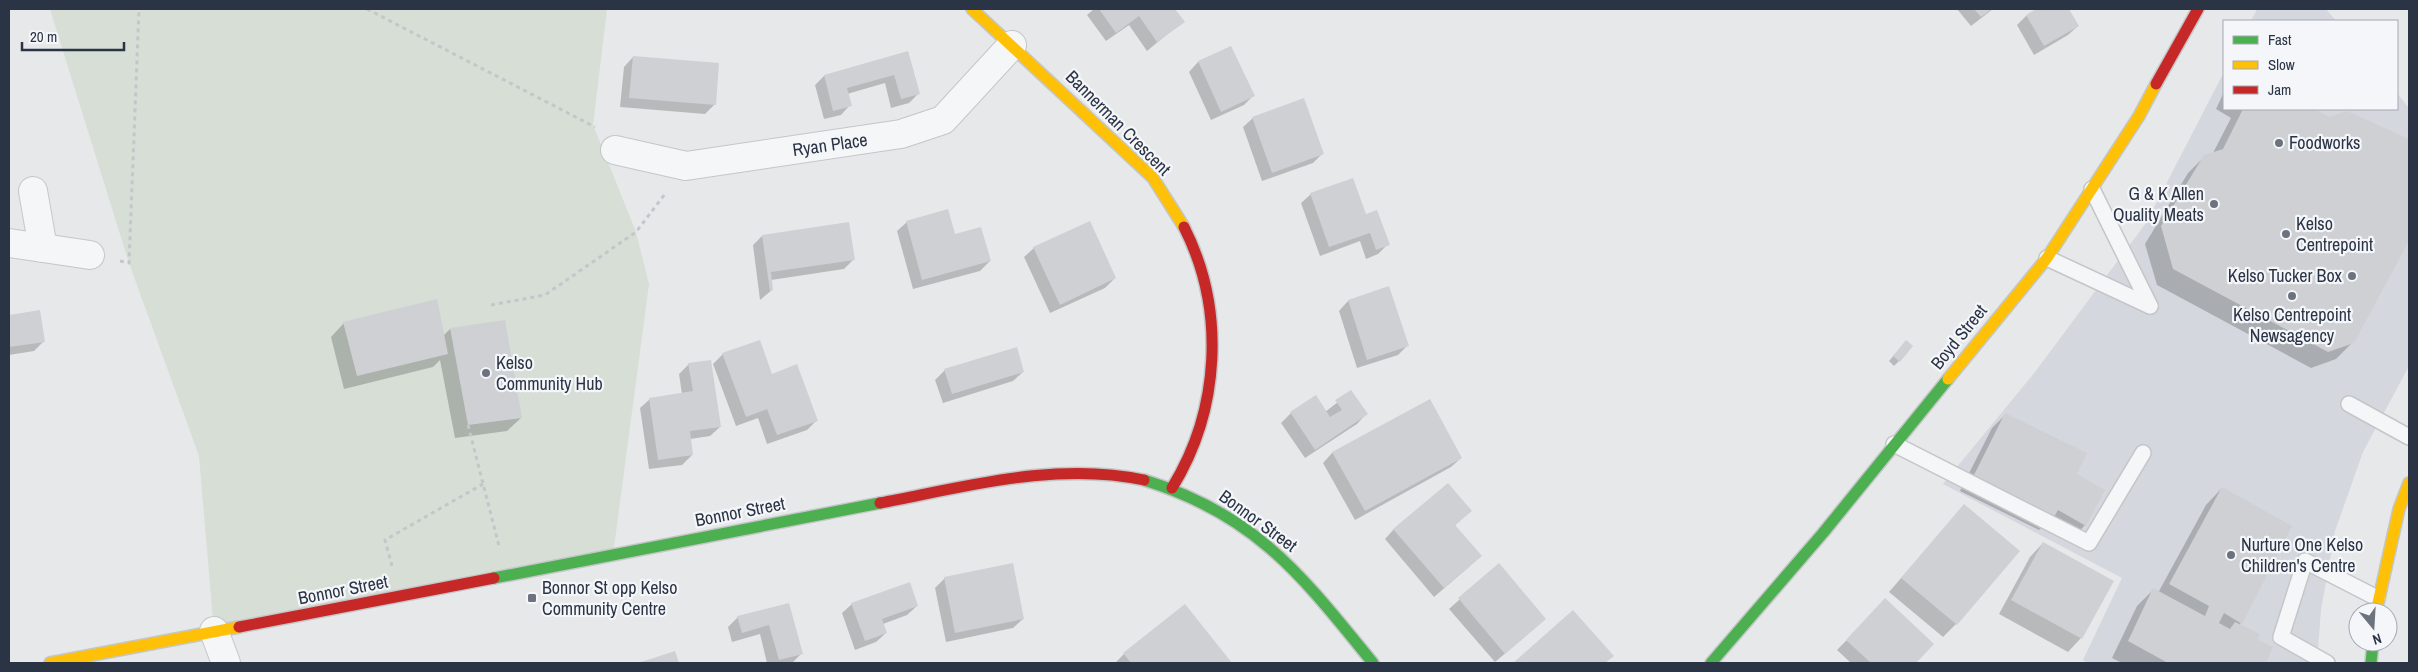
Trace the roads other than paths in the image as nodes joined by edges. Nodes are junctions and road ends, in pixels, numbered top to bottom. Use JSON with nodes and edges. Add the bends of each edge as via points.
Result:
{"nodes":[{"id":1,"x":972,"y":9,"type":"edge"},
{"id":2,"x":2196,"y":10,"type":"edge"},
{"id":3,"x":1012,"y":45,"type":"junction"},
{"id":4,"x":615,"y":150,"type":"road end"},
{"id":5,"x":2092,"y":189,"type":"junction"},
{"id":6,"x":33,"y":190,"type":"dead end"},
{"id":7,"x":9,"y":243,"type":"edge"},
{"id":8,"x":43,"y":248,"type":"junction"},
{"id":9,"x":90,"y":256,"type":"road end"},
{"id":10,"x":2047,"y":258,"type":"junction"},
{"id":11,"x":2349,"y":404,"type":"dead end"},
{"id":12,"x":2409,"y":438,"type":"edge"},
{"id":13,"x":1894,"y":444,"type":"junction"},
{"id":14,"x":2143,"y":454,"type":"dead end"},
{"id":15,"x":2409,"y":483,"type":"edge"},
{"id":16,"x":1172,"y":488,"type":"junction"},
{"id":17,"x":2372,"y":602,"type":"edge"},
{"id":18,"x":2378,"y":602,"type":"edge"},
{"id":19,"x":214,"y":632,"type":"junction"},
{"id":20,"x":50,"y":663,"type":"edge"},
{"id":21,"x":226,"y":663,"type":"edge"},
{"id":22,"x":1374,"y":663,"type":"edge"},
{"id":23,"x":1711,"y":663,"type":"edge"},
{"id":24,"x":2328,"y":663,"type":"edge"}],
"edges":[{"from":1,"to":3,"type":"street","name":"Bannerman Crescent"},
{"from":2,"to":5,"type":"street","name":"Boyd Street","via":[[2139,116]]},
{"from":3,"to":4,"type":"street","name":"Ryan Place","via":[[943,120],[901,134],[686,166]]},
{"from":3,"to":16,"type":"street","name":"Bannerman Crescent","via":[[1153,178],[1177,212],[1193,246],[1206,284],[1212,325],[1213,372],[1190,457]]},
{"from":5,"to":10,"type":"street","name":"Boyd Street"},
{"from":5,"to":10,"type":"lane","via":[[2150,306]]},
{"from":6,"to":8,"type":"street"},
{"from":7,"to":8,"type":"street"},
{"from":8,"to":9,"type":"street"},
{"from":10,"to":13,"type":"street","name":"Boyd Street"},
{"from":11,"to":12,"type":"lane"},
{"from":13,"to":14,"type":"lane","via":[[2088,543]]},
{"from":13,"to":23,"type":"street","name":"Boyd Street","via":[[1823,533]]},
{"from":15,"to":18,"type":"street","via":[[2399,509]]},
{"from":16,"to":19,"type":"street","name":"Bonnor Street","via":[[1132,477],[1082,472],[1003,481]]},
{"from":16,"to":22,"type":"street","name":"Bonnor Street","via":[[1216,508],[1276,553],[1301,576]]},
{"from":17,"to":24,"type":"lane","via":[[2306,562],[2281,637]]},
{"from":19,"to":20,"type":"street","name":"Bonnor Street"},
{"from":19,"to":21,"type":"street"}]}
